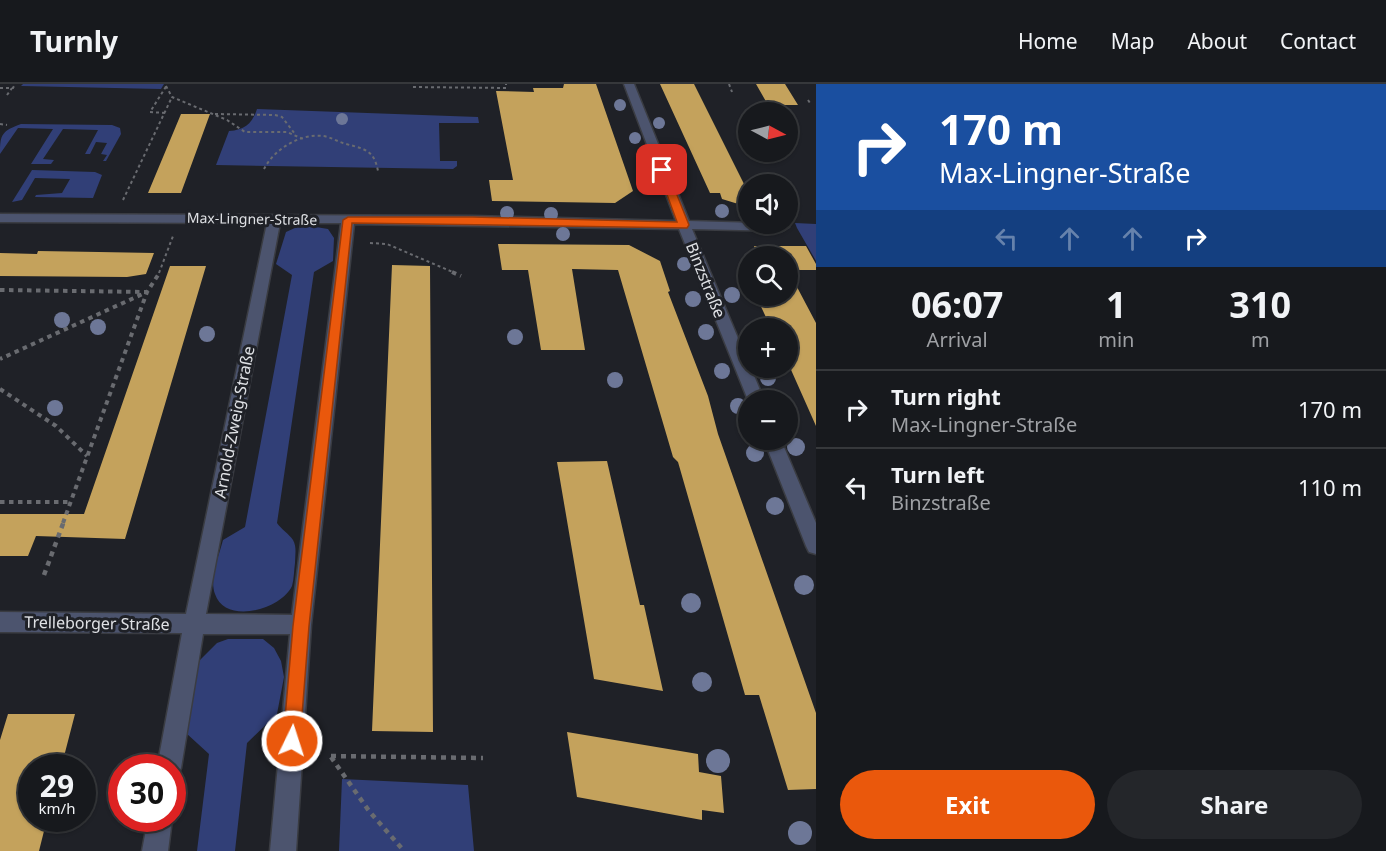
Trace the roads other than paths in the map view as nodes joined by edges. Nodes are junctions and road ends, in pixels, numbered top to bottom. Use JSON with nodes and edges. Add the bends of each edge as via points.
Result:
{"nodes":[{"id":1,"x":629,"y":84,"type":"edge"},
{"id":2,"x":0,"y":218,"type":"edge"},
{"id":3,"x":274,"y":220,"type":"junction"},
{"id":4,"x":348,"y":220,"type":"junction"},
{"id":5,"x":684,"y":225,"type":"junction"},
{"id":6,"x":738,"y":226,"type":"edge"},
{"id":7,"x":752,"y":390,"type":"edge"},
{"id":8,"x":776,"y":450,"type":"edge"},
{"id":9,"x":816,"y":546,"type":"edge"},
{"id":10,"x":0,"y":622,"type":"edge"},
{"id":11,"x":194,"y":625,"type":"junction"},
{"id":12,"x":301,"y":626,"type":"junction"},
{"id":13,"x":171,"y":754,"type":"edge"},
{"id":14,"x":158,"y":832,"type":"edge"},
{"id":15,"x":154,"y":851,"type":"edge"},
{"id":16,"x":284,"y":851,"type":"edge"}],
"edges":[{"from":1,"to":5,"type":"street","name":"Binzstraße"},
{"from":2,"to":3,"type":"street","name":"Max-Lingner-Straße"},
{"from":3,"to":4,"type":"street","name":"Max-Lingner-Straße"},
{"from":3,"to":11,"type":"street","name":"Arnold-Zweig-Straße"},
{"from":4,"to":5,"type":"street","name":"Max-Lingner-Straße"},
{"from":4,"to":12,"type":"street"},
{"from":5,"to":6,"type":"street","name":"Binzstraße"},
{"from":5,"to":7,"type":"street","name":"Binzstraße"},
{"from":8,"to":9,"type":"street"},
{"from":10,"to":11,"type":"street","name":"Trelleborger Straße"},
{"from":11,"to":12,"type":"street"},
{"from":11,"to":13,"type":"street","name":"Arnold-Zweig-Straße"},
{"from":12,"to":16,"type":"street"},
{"from":14,"to":15,"type":"street"}]}
